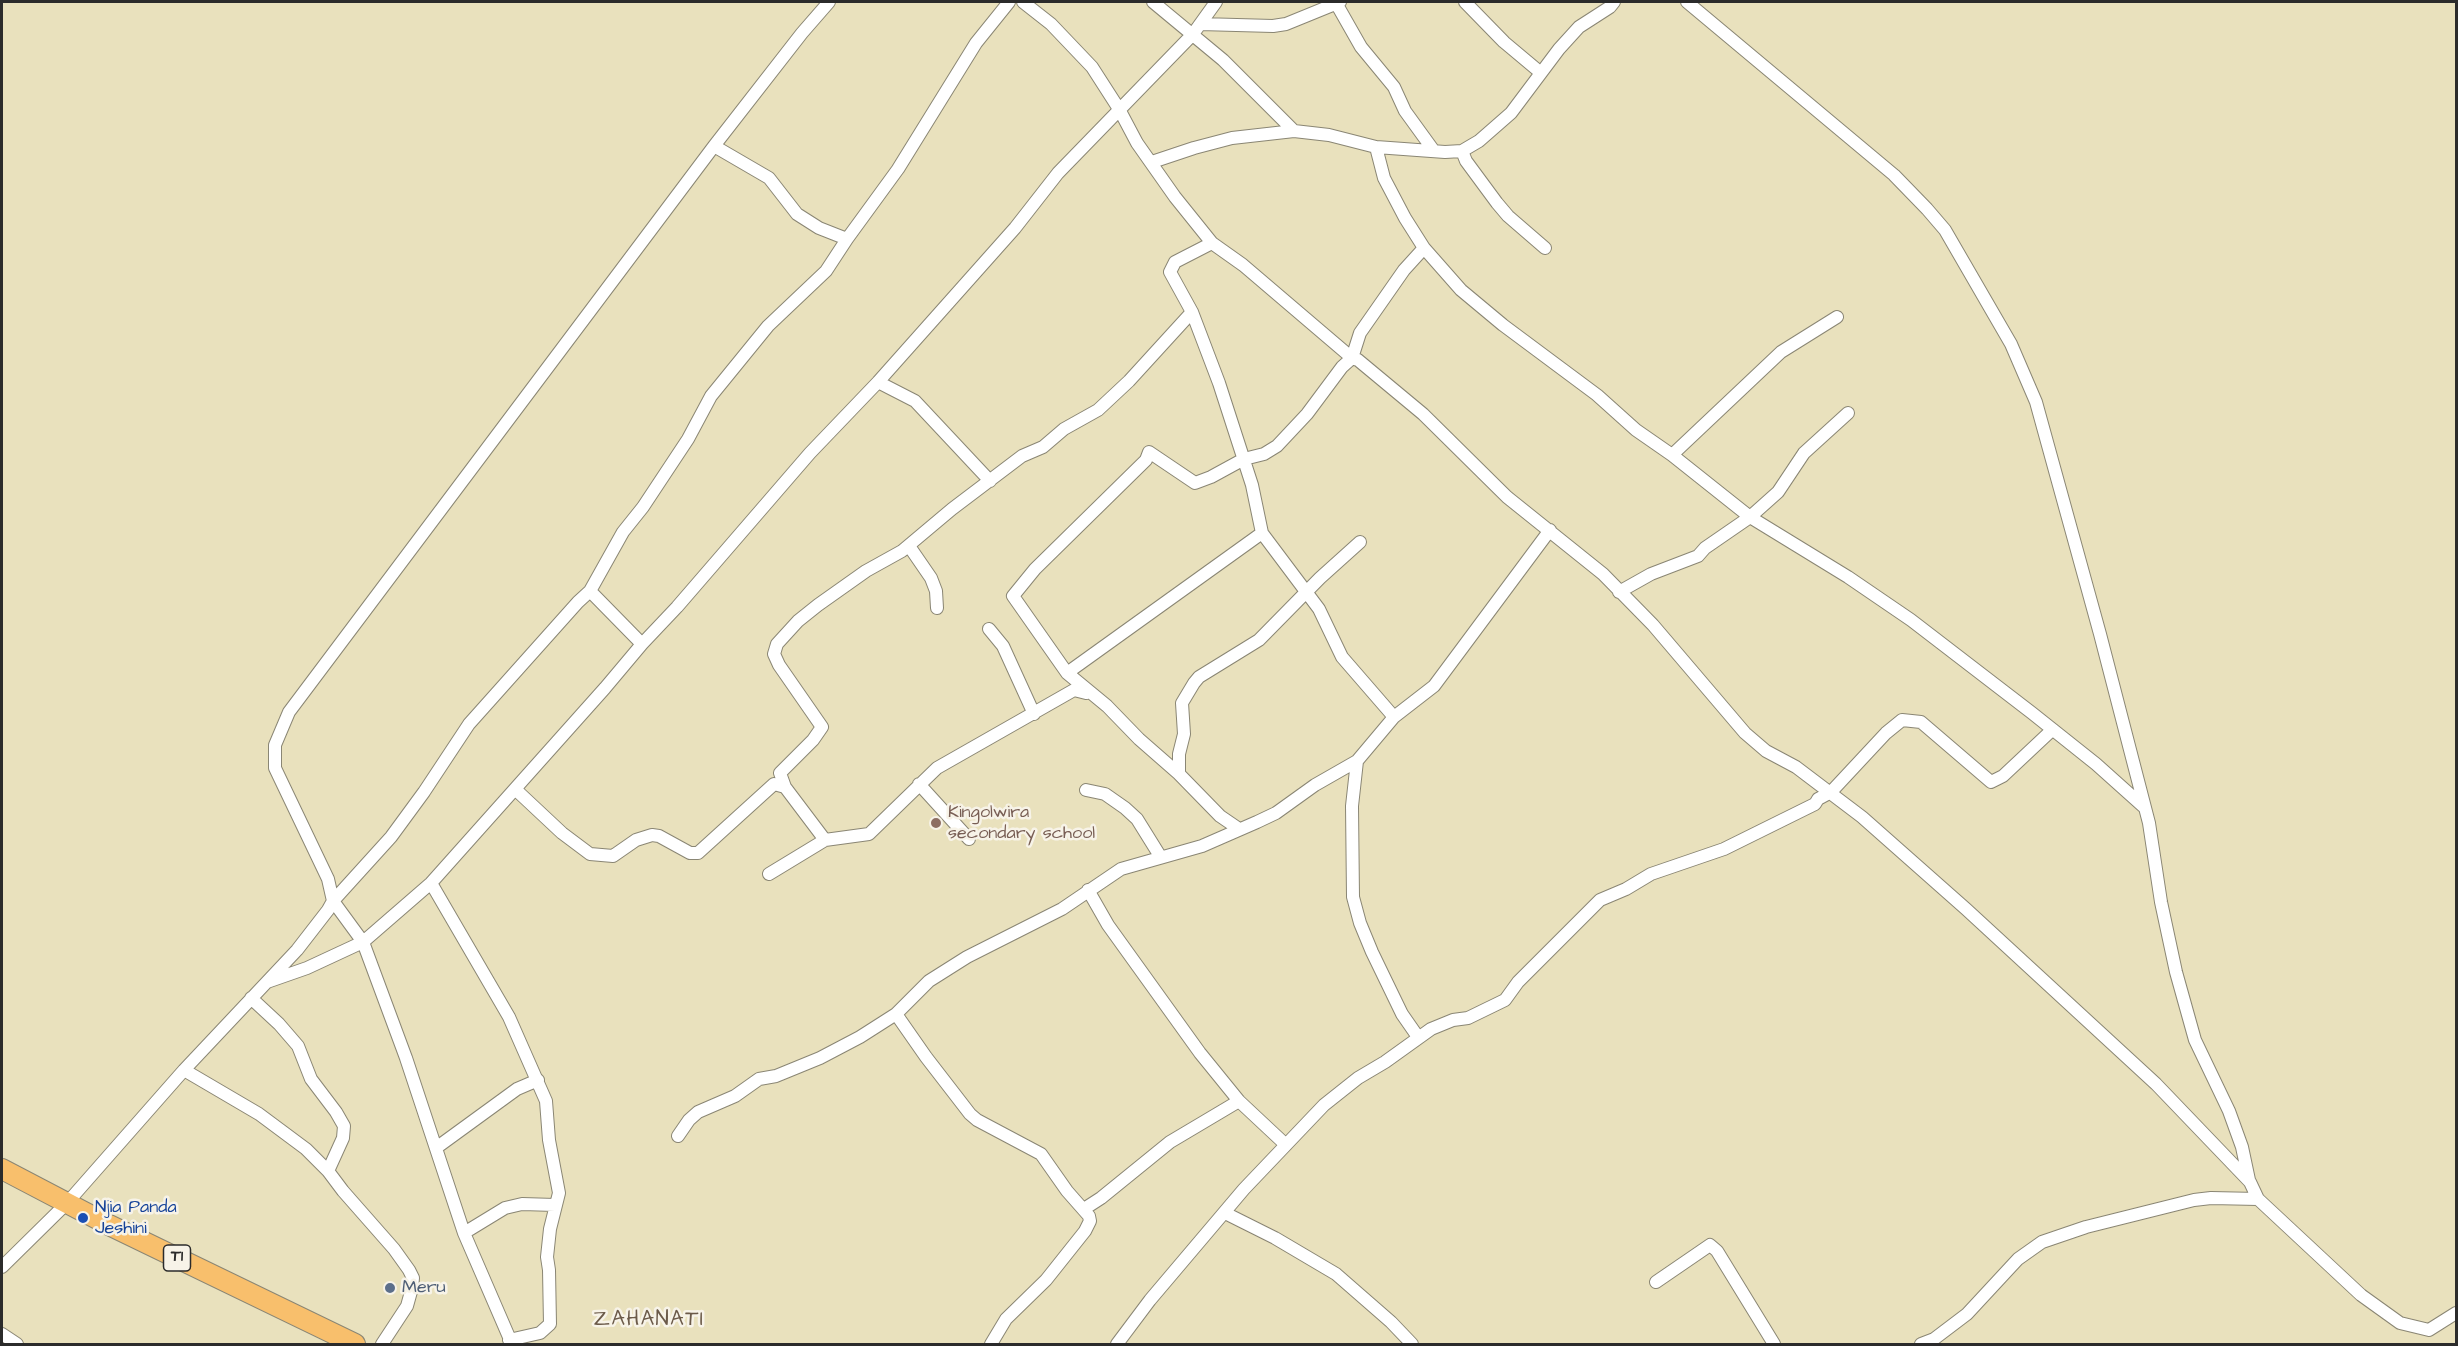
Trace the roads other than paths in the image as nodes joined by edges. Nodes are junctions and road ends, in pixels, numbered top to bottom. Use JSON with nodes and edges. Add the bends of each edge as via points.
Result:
{"nodes":[{"id":1,"x":829,"y":2,"type":"edge"},
{"id":2,"x":1010,"y":2,"type":"edge"},
{"id":3,"x":1023,"y":2,"type":"edge"},
{"id":4,"x":1153,"y":2,"type":"edge"},
{"id":5,"x":1216,"y":2,"type":"edge"},
{"id":6,"x":1338,"y":2,"type":"edge"},
{"id":7,"x":1465,"y":2,"type":"edge"},
{"id":8,"x":1614,"y":2,"type":"edge"},
{"id":9,"x":1687,"y":2,"type":"edge"},
{"id":10,"x":1197,"y":29,"type":"junction"},
{"id":11,"x":1540,"y":73,"type":"junction"},
{"id":12,"x":1119,"y":109,"type":"junction"},
{"id":13,"x":1294,"y":131,"type":"junction"},
{"id":14,"x":714,"y":146,"type":"junction"},
{"id":15,"x":1376,"y":147,"type":"junction"},
{"id":16,"x":1434,"y":151,"type":"junction"},
{"id":17,"x":1462,"y":151,"type":"junction"},
{"id":18,"x":1152,"y":162,"type":"junction"},
{"id":19,"x":847,"y":239,"type":"junction"},
{"id":20,"x":1212,"y":243,"type":"junction"},
{"id":21,"x":1424,"y":248,"type":"junction"},
{"id":22,"x":1545,"y":248,"type":"dead end"},
{"id":23,"x":1192,"y":312,"type":"junction"},
{"id":24,"x":1837,"y":317,"type":"dead end"},
{"id":25,"x":1352,"y":358,"type":"junction"},
{"id":26,"x":878,"y":382,"type":"junction"},
{"id":27,"x":1848,"y":413,"type":"dead end"},
{"id":28,"x":1672,"y":455,"type":"junction"},
{"id":29,"x":1244,"y":459,"type":"junction"},
{"id":30,"x":990,"y":481,"type":"junction"},
{"id":31,"x":1750,"y":517,"type":"junction"},
{"id":32,"x":1550,"y":530,"type":"junction"},
{"id":33,"x":1262,"y":533,"type":"junction"},
{"id":34,"x":1360,"y":542,"type":"dead end"},
{"id":35,"x":909,"y":546,"type":"junction"},
{"id":36,"x":590,"y":591,"type":"junction"},
{"id":37,"x":1306,"y":592,"type":"junction"},
{"id":38,"x":1619,"y":592,"type":"junction"},
{"id":39,"x":937,"y":608,"type":"dead end"},
{"id":40,"x":989,"y":629,"type":"dead end"},
{"id":41,"x":642,"y":644,"type":"junction"},
{"id":42,"x":1067,"y":673,"type":"junction"},
{"id":43,"x":1090,"y":694,"type":"junction"},
{"id":44,"x":1034,"y":714,"type":"junction"},
{"id":45,"x":1394,"y":717,"type":"junction"},
{"id":46,"x":2052,"y":730,"type":"junction"},
{"id":47,"x":1357,"y":760,"type":"junction"},
{"id":48,"x":1179,"y":774,"type":"junction"},
{"id":49,"x":919,"y":784,"type":"junction"},
{"id":50,"x":785,"y":787,"type":"junction"},
{"id":51,"x":515,"y":789,"type":"junction"},
{"id":52,"x":1086,"y":790,"type":"dead end"},
{"id":53,"x":1831,"y":792,"type":"junction"},
{"id":54,"x":2144,"y":807,"type":"junction"},
{"id":55,"x":1239,"y":829,"type":"junction"},
{"id":56,"x":969,"y":839,"type":"dead end"},
{"id":57,"x":825,"y":840,"type":"junction"},
{"id":58,"x":1160,"y":856,"type":"junction"},
{"id":59,"x":769,"y":874,"type":"dead end"},
{"id":60,"x":431,"y":883,"type":"junction"},
{"id":61,"x":1088,"y":890,"type":"junction"},
{"id":62,"x":333,"y":901,"type":"junction"},
{"id":63,"x":363,"y":942,"type":"junction"},
{"id":64,"x":266,"y":982,"type":"junction"},
{"id":65,"x":251,"y":998,"type":"junction"},
{"id":66,"x":896,"y":1014,"type":"junction"},
{"id":67,"x":1418,"y":1037,"type":"junction"},
{"id":68,"x":184,"y":1070,"type":"junction"},
{"id":69,"x":538,"y":1080,"type":"junction"},
{"id":70,"x":1239,"y":1101,"type":"junction"},
{"id":71,"x":678,"y":1136,"type":"dead end"},
{"id":72,"x":1286,"y":1145,"type":"junction"},
{"id":73,"x":436,"y":1148,"type":"junction"},
{"id":74,"x":2,"y":1169,"type":"edge"},
{"id":75,"x":328,"y":1171,"type":"junction"},
{"id":76,"x":2250,"y":1182,"type":"junction"},
{"id":77,"x":2258,"y":1199,"type":"junction"},
{"id":78,"x":67,"y":1203,"type":"junction"},
{"id":79,"x":555,"y":1205,"type":"junction"},
{"id":80,"x":1084,"y":1209,"type":"junction"},
{"id":81,"x":1225,"y":1213,"type":"junction"},
{"id":82,"x":464,"y":1233,"type":"junction"},
{"id":83,"x":2,"y":1267,"type":"edge"},
{"id":84,"x":1656,"y":1282,"type":"dead end"},
{"id":85,"x":2457,"y":1313,"type":"edge"},
{"id":86,"x":2,"y":1334,"type":"edge"},
{"id":87,"x":511,"y":1342,"type":"edge"},
{"id":88,"x":17,"y":1344,"type":"edge"},
{"id":89,"x":355,"y":1344,"type":"edge"},
{"id":90,"x":382,"y":1344,"type":"edge"},
{"id":91,"x":991,"y":1344,"type":"edge"},
{"id":92,"x":1117,"y":1344,"type":"edge"},
{"id":93,"x":1412,"y":1344,"type":"edge"},
{"id":94,"x":1774,"y":1344,"type":"edge"},
{"id":95,"x":1920,"y":1344,"type":"edge"}],
"edges":[{"from":1,"to":14,"type":"street"},
{"from":2,"to":19,"type":"street","via":[[976,43],[898,170]]},
{"from":3,"to":12,"type":"street","via":[[1051,24],[1092,67]]},
{"from":4,"to":10,"type":"street"},
{"from":5,"to":10,"type":"street"},
{"from":6,"to":10,"type":"street","via":[[1286,24]]},
{"from":6,"to":16,"type":"street","via":[[1362,47],[1394,87],[1405,111]]},
{"from":7,"to":11,"type":"street"},
{"from":8,"to":11,"type":"street","via":[[1579,27]]},
{"from":9,"to":54,"type":"street","via":[[1894,175],[1945,230],[1989,304],[2036,402]]},
{"from":10,"to":12,"type":"street"},
{"from":10,"to":13,"type":"street"},
{"from":11,"to":17,"type":"street","via":[[1510,113]]},
{"from":12,"to":18,"type":"street"},
{"from":12,"to":26,"type":"street","via":[[1058,173],[1016,228]]},
{"from":13,"to":15,"type":"street"},
{"from":13,"to":18,"type":"street","via":[[1232,138]]},
{"from":14,"to":19,"type":"street","via":[[769,178],[797,213],[819,228]]},
{"from":14,"to":62,"type":"street","via":[[285,719],[275,745],[275,768],[328,879]]},
{"from":15,"to":16,"type":"street"},
{"from":15,"to":21,"type":"street","via":[[1384,178]]},
{"from":16,"to":17,"type":"street"},
{"from":17,"to":22,"type":"street","via":[[1508,216]]},
{"from":18,"to":20,"type":"street"},
{"from":19,"to":36,"type":"street","via":[[826,271],[768,327],[711,396],[688,439],[623,532]]},
{"from":20,"to":23,"type":"street","via":[[1175,262],[1170,272]]},
{"from":20,"to":25,"type":"street"},
{"from":21,"to":25,"type":"street","via":[[1360,333]]},
{"from":21,"to":28,"type":"street","via":[[1461,290]]},
{"from":23,"to":29,"type":"street"},
{"from":23,"to":30,"type":"street","via":[[1098,410],[1064,429],[1043,447],[1022,456]]},
{"from":24,"to":28,"type":"street","via":[[1774,358]]},
{"from":25,"to":29,"type":"street","via":[[1277,446]]},
{"from":25,"to":32,"type":"street","via":[[1423,414],[1507,497]]},
{"from":26,"to":30,"type":"street","via":[[915,401]]},
{"from":26,"to":41,"type":"street","via":[[810,453]]},
{"from":27,"to":31,"type":"street","via":[[1804,453],[1778,492]]},
{"from":28,"to":31,"type":"street"},
{"from":29,"to":33,"type":"street"},
{"from":29,"to":42,"type":"street","via":[[1196,483],[1149,452],[1146,460],[1019,587],[1014,599]]},
{"from":30,"to":35,"type":"street"},
{"from":31,"to":38,"type":"street","via":[[1698,556],[1651,573]]},
{"from":31,"to":46,"type":"street","via":[[1911,620]]},
{"from":32,"to":38,"type":"street"},
{"from":32,"to":45,"type":"street","via":[[1434,686]]},
{"from":33,"to":37,"type":"street"},
{"from":33,"to":42,"type":"street"},
{"from":34,"to":37,"type":"street"},
{"from":35,"to":39,"type":"street","via":[[931,578]]},
{"from":35,"to":50,"type":"street","via":[[818,605],[777,644],[774,654],[779,665],[822,727],[780,773]]},
{"from":36,"to":41,"type":"street"},
{"from":36,"to":62,"type":"street","via":[[469,724],[391,837]]},
{"from":37,"to":45,"type":"street","via":[[1319,609],[1342,657]]},
{"from":37,"to":48,"type":"street","via":[[1259,640],[1194,683],[1182,703],[1184,734]]},
{"from":38,"to":53,"type":"street","via":[[1653,625],[1745,733]]},
{"from":40,"to":44,"type":"street","via":[[1003,646]]},
{"from":41,"to":51,"type":"street"},
{"from":42,"to":43,"type":"street"},
{"from":43,"to":44,"type":"street","via":[[1074,690]]},
{"from":43,"to":48,"type":"street"},
{"from":44,"to":49,"type":"street","via":[[937,768]]},
{"from":45,"to":47,"type":"street"},
{"from":46,"to":53,"type":"street","via":[[2003,776],[1991,782],[1921,722],[1902,720]]},
{"from":46,"to":54,"type":"street"},
{"from":47,"to":55,"type":"street","via":[[1276,813]]},
{"from":47,"to":67,"type":"street","via":[[1352,806],[1353,897],[1376,961]]},
{"from":48,"to":55,"type":"street","via":[[1220,816]]},
{"from":49,"to":56,"type":"street"},
{"from":49,"to":57,"type":"street","via":[[869,834]]},
{"from":50,"to":51,"type":"street","via":[[774,784],[698,853],[652,835],[636,840],[613,856],[590,854]]},
{"from":50,"to":57,"type":"street"},
{"from":51,"to":60,"type":"street"},
{"from":52,"to":58,"type":"street","via":[[1106,794],[1125,808],[1137,819]]},
{"from":53,"to":67,"type":"street","via":[[1781,823],[1725,849],[1651,874],[1600,900],[1505,1000]]},
{"from":53,"to":76,"type":"street","via":[[1966,909],[2156,1084]]},
{"from":54,"to":76,"type":"street","via":[[2176,972],[2195,1040],[2229,1111]]},
{"from":55,"to":58,"type":"street","via":[[1202,846]]},
{"from":57,"to":59,"type":"street"},
{"from":58,"to":61,"type":"street","via":[[1121,868]]},
{"from":60,"to":63,"type":"street"},
{"from":60,"to":69,"type":"street","via":[[509,1017]]},
{"from":61,"to":66,"type":"street","via":[[1062,909],[967,957],[930,981]]},
{"from":61,"to":70,"type":"street","via":[[1121,943]]},
{"from":62,"to":63,"type":"street"},
{"from":62,"to":64,"type":"street","via":[[308,937]]},
{"from":63,"to":64,"type":"street"},
{"from":63,"to":73,"type":"street"},
{"from":64,"to":65,"type":"street"},
{"from":65,"to":68,"type":"street"},
{"from":65,"to":75,"type":"street","via":[[298,1046],[311,1079],[344,1126],[343,1138]]},
{"from":66,"to":71,"type":"street","via":[[820,1058],[759,1079],[735,1096],[698,1112]]},
{"from":66,"to":80,"type":"street","via":[[970,1114],[1041,1154]]},
{"from":67,"to":72,"type":"street","via":[[1336,1095]]},
{"from":68,"to":75,"type":"street","via":[[259,1114]]},
{"from":68,"to":78,"type":"street"},
{"from":69,"to":73,"type":"street","via":[[518,1089]]},
{"from":69,"to":79,"type":"street","via":[[546,1101],[558,1183]]},
{"from":70,"to":72,"type":"street"},
{"from":70,"to":80,"type":"street","via":[[1170,1142]]},
{"from":72,"to":81,"type":"street"},
{"from":73,"to":82,"type":"street"},
{"from":74,"to":78,"type":"highway","number":"T1"},
{"from":75,"to":90,"type":"street","via":[[394,1249],[413,1278],[407,1306]]},
{"from":76,"to":77,"type":"street"},
{"from":77,"to":85,"type":"street","via":[[2361,1295],[2400,1323],[2428,1330]]},
{"from":77,"to":95,"type":"street","via":[[2194,1200],[2042,1242],[2018,1260],[1967,1314],[1934,1339]]},
{"from":78,"to":83,"type":"street"},
{"from":78,"to":89,"type":"highway","number":"T1"},
{"from":79,"to":82,"type":"street","via":[[505,1208]]},
{"from":79,"to":87,"type":"street","via":[[547,1257],[550,1324],[540,1333]]},
{"from":80,"to":91,"type":"street","via":[[1090,1221],[1085,1231],[1046,1280],[1006,1319]]},
{"from":81,"to":92,"type":"street"},
{"from":81,"to":93,"type":"street","via":[[1336,1274]]},
{"from":82,"to":87,"type":"street"},
{"from":84,"to":94,"type":"street","via":[[1710,1245]]},
{"from":86,"to":88,"type":"street"}]}
